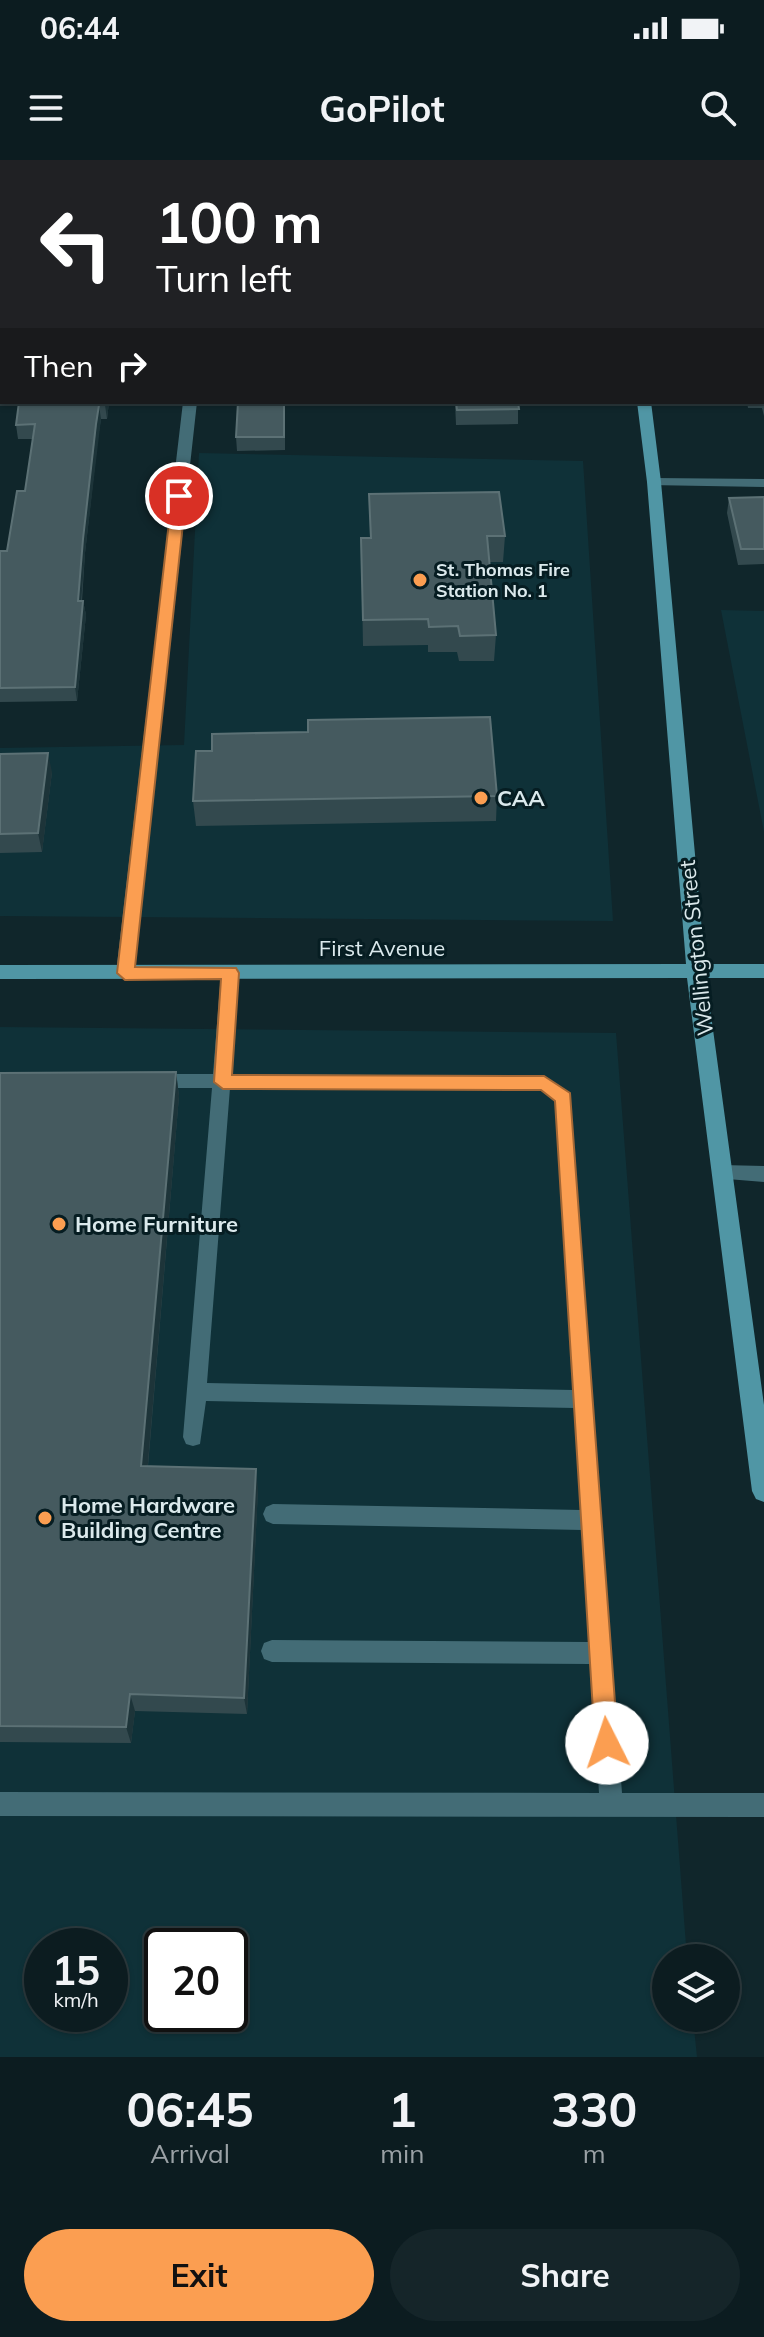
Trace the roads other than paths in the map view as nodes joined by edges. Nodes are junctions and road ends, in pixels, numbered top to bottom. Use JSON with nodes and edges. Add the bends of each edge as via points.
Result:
{"nodes":[{"id":1,"x":190,"y":404,"type":"edge"},
{"id":2,"x":644,"y":404,"type":"edge"},
{"id":3,"x":654,"y":482,"type":"junction"},
{"id":4,"x":764,"y":483,"type":"edge"},
{"id":5,"x":696,"y":971,"type":"junction"},
{"id":6,"x":764,"y":971,"type":"edge"},
{"id":7,"x":0,"y":972,"type":"edge"},
{"id":8,"x":125,"y":973,"type":"junction"},
{"id":9,"x":230,"y":973,"type":"junction"},
{"id":10,"x":127,"y":1081,"type":"edge"},
{"id":11,"x":223,"y":1082,"type":"junction"},
{"id":12,"x":722,"y":1173,"type":"junction"},
{"id":13,"x":764,"y":1174,"type":"edge"},
{"id":14,"x":197,"y":1392,"type":"junction"},
{"id":15,"x":584,"y":1399,"type":"junction"},
{"id":16,"x":193,"y":1437,"type":"dead end"},
{"id":17,"x":764,"y":1491,"type":"edge"},
{"id":18,"x":273,"y":1514,"type":"dead end"},
{"id":19,"x":592,"y":1520,"type":"junction"},
{"id":20,"x":272,"y":1651,"type":"dead end"},
{"id":21,"x":601,"y":1653,"type":"junction"},
{"id":22,"x":0,"y":1804,"type":"edge"},
{"id":23,"x":611,"y":1804,"type":"junction"},
{"id":24,"x":764,"y":1805,"type":"edge"}],
"edges":[{"from":1,"to":8,"type":"street"},
{"from":2,"to":3,"type":"street","name":"Wellington Street"},
{"from":3,"to":4,"type":"street"},
{"from":3,"to":5,"type":"street","name":"Wellington Street"},
{"from":5,"to":6,"type":"street","name":"First Avenue"},
{"from":5,"to":9,"type":"street","name":"First Avenue"},
{"from":5,"to":12,"type":"street","name":"Wellington Street"},
{"from":7,"to":8,"type":"street","name":"First Avenue"},
{"from":8,"to":9,"type":"street","name":"First Avenue"},
{"from":9,"to":11,"type":"lane"},
{"from":10,"to":11,"type":"lane"},
{"from":11,"to":14,"type":"lane"},
{"from":11,"to":15,"type":"lane","via":[[544,1083],[564,1098]]},
{"from":12,"to":13,"type":"lane"},
{"from":12,"to":17,"type":"street","name":"Wellington Street"},
{"from":14,"to":15,"type":"lane"},
{"from":14,"to":16,"type":"lane"},
{"from":15,"to":19,"type":"lane"},
{"from":18,"to":19,"type":"lane"},
{"from":19,"to":21,"type":"lane"},
{"from":20,"to":21,"type":"lane"},
{"from":21,"to":23,"type":"lane"},
{"from":22,"to":23,"type":"lane"},
{"from":23,"to":24,"type":"lane"}]}
